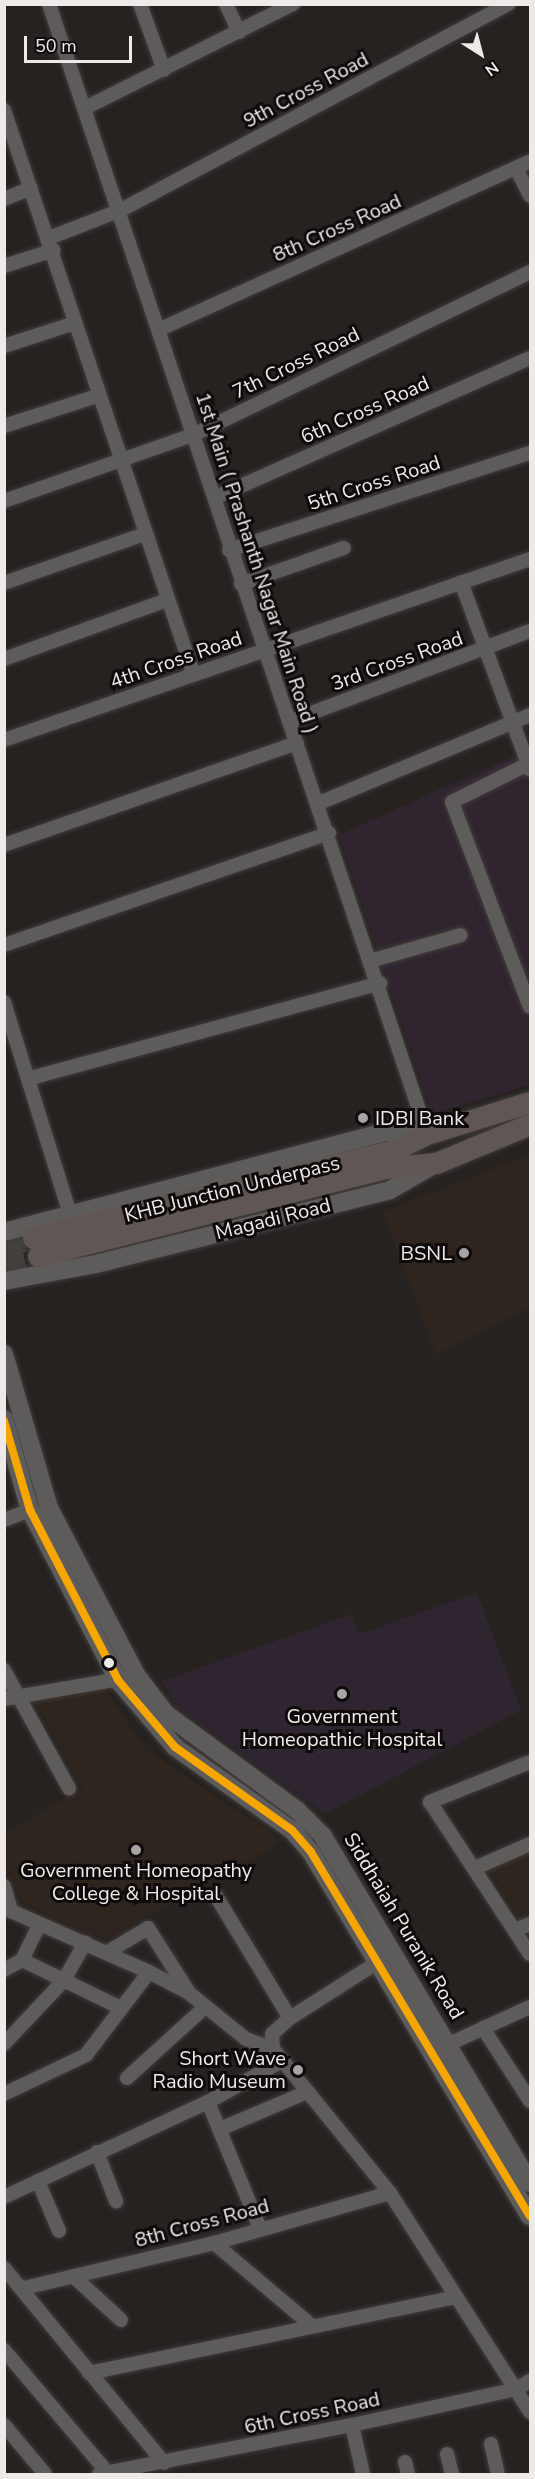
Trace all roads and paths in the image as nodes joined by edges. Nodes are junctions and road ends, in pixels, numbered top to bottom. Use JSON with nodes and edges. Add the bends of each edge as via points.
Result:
{"nodes":[{"id":1,"x":49,"y":4,"type":"edge"},
{"id":2,"x":140,"y":4,"type":"edge"},
{"id":3,"x":226,"y":4,"type":"edge"},
{"id":4,"x":293,"y":4,"type":"edge"},
{"id":5,"x":509,"y":4,"type":"edge"},
{"id":6,"x":238,"y":32,"type":"junction"},
{"id":7,"x":164,"y":70,"type":"junction"},
{"id":8,"x":86,"y":108,"type":"junction"},
{"id":9,"x":4,"y":110,"type":"edge"},
{"id":10,"x":531,"y":161,"type":"edge"},
{"id":11,"x":516,"y":168,"type":"junction"},
{"id":12,"x":31,"y":188,"type":"junction"},
{"id":13,"x":531,"y":196,"type":"edge"},
{"id":14,"x":4,"y":198,"type":"edge"},
{"id":15,"x":121,"y":210,"type":"junction"},
{"id":16,"x":51,"y":244,"type":"junction"},
{"id":17,"x":4,"y":266,"type":"edge"},
{"id":18,"x":531,"y":272,"type":"edge"},
{"id":19,"x":75,"y":323,"type":"junction"},
{"id":20,"x":158,"y":330,"type":"junction"},
{"id":21,"x":4,"y":346,"type":"edge"},
{"id":22,"x":531,"y":358,"type":"edge"},
{"id":23,"x":97,"y":396,"type":"junction"},
{"id":24,"x":4,"y":426,"type":"edge"},
{"id":25,"x":195,"y":434,"type":"junction"},
{"id":26,"x":531,"y":453,"type":"edge"},
{"id":27,"x":122,"y":463,"type":"junction"},
{"id":28,"x":216,"y":497,"type":"junction"},
{"id":29,"x":4,"y":501,"type":"edge"},
{"id":30,"x":145,"y":534,"type":"junction"},
{"id":31,"x":344,"y":548,"type":"dead end"},
{"id":32,"x":229,"y":550,"type":"junction"},
{"id":33,"x":531,"y":559,"type":"edge"},
{"id":34,"x":461,"y":582,"type":"junction"},
{"id":35,"x":4,"y":583,"type":"edge"},
{"id":36,"x":241,"y":584,"type":"junction"},
{"id":37,"x":167,"y":600,"type":"junction"},
{"id":38,"x":531,"y":631,"type":"edge"},
{"id":39,"x":483,"y":650,"type":"junction"},
{"id":40,"x":264,"y":651,"type":"junction"},
{"id":41,"x":4,"y":659,"type":"edge"},
{"id":42,"x":193,"y":673,"type":"junction"},
{"id":43,"x":531,"y":714,"type":"edge"},
{"id":44,"x":290,"y":721,"type":"junction"},
{"id":45,"x":512,"y":724,"type":"junction"},
{"id":46,"x":4,"y":740,"type":"edge"},
{"id":47,"x":297,"y":743,"type":"junction"},
{"id":48,"x":529,"y":767,"type":"edge"},
{"id":49,"x":319,"y":803,"type":"junction"},
{"id":50,"x":329,"y":833,"type":"junction"},
{"id":51,"x":4,"y":845,"type":"edge"},
{"id":52,"x":461,"y":935,"type":"dead end"},
{"id":53,"x":4,"y":945,"type":"edge"},
{"id":54,"x":372,"y":960,"type":"junction"},
{"id":55,"x":380,"y":983,"type":"junction"},
{"id":56,"x":4,"y":1002,"type":"edge"},
{"id":57,"x":531,"y":1007,"type":"edge"},
{"id":58,"x":31,"y":1078,"type":"junction"},
{"id":59,"x":531,"y":1102,"type":"edge"},
{"id":60,"x":531,"y":1124,"type":"edge"},
{"id":61,"x":427,"y":1134,"type":"junction"},
{"id":62,"x":436,"y":1163,"type":"junction"},
{"id":63,"x":71,"y":1217,"type":"junction"},
{"id":64,"x":4,"y":1232,"type":"edge"},
{"id":65,"x":4,"y":1281,"type":"edge"},
{"id":66,"x":4,"y":1354,"type":"edge"},
{"id":67,"x":4,"y":1419,"type":"edge"},
{"id":68,"x":30,"y":1510,"type":"junction"},
{"id":69,"x":4,"y":1520,"type":"edge"},
{"id":70,"x":4,"y":1670,"type":"edge"},
{"id":71,"x":137,"y":1676,"type":"junction"},
{"id":72,"x":118,"y":1680,"type":"junction"},
{"id":73,"x":11,"y":1697,"type":"edge"},
{"id":74,"x":531,"y":1762,"type":"edge"},
{"id":75,"x":69,"y":1788,"type":"dead end"},
{"id":76,"x":531,"y":1844,"type":"edge"},
{"id":77,"x":475,"y":1868,"type":"junction"},
{"id":78,"x":4,"y":1886,"type":"edge"},
{"id":79,"x":216,"y":1896,"type":"dead end"},
{"id":80,"x":8,"y":1910,"type":"edge"},
{"id":81,"x":531,"y":1924,"type":"edge"},
{"id":82,"x":39,"y":1925,"type":"junction"},
{"id":83,"x":515,"y":1930,"type":"junction"},
{"id":84,"x":85,"y":1943,"type":"junction"},
{"id":85,"x":106,"y":1953,"type":"junction"},
{"id":86,"x":531,"y":1954,"type":"edge"},
{"id":87,"x":22,"y":1960,"type":"junction"},
{"id":88,"x":378,"y":1962,"type":"junction"},
{"id":89,"x":4,"y":1970,"type":"edge"},
{"id":90,"x":149,"y":1972,"type":"junction"},
{"id":91,"x":64,"y":1980,"type":"junction"},
{"id":92,"x":189,"y":1993,"type":"junction"},
{"id":93,"x":205,"y":2007,"type":"junction"},
{"id":94,"x":531,"y":2007,"type":"edge"},
{"id":95,"x":121,"y":2008,"type":"junction"},
{"id":96,"x":290,"y":2018,"type":"junction"},
{"id":97,"x":483,"y":2028,"type":"junction"},
{"id":98,"x":4,"y":2044,"type":"edge"},
{"id":99,"x":441,"y":2048,"type":"junction"},
{"id":100,"x":277,"y":2055,"type":"junction"},
{"id":101,"x":127,"y":2078,"type":"dead end"},
{"id":102,"x":307,"y":2092,"type":"junction"},
{"id":103,"x":4,"y":2094,"type":"edge"},
{"id":104,"x":531,"y":2101,"type":"edge"},
{"id":105,"x":208,"y":2102,"type":"junction"},
{"id":106,"x":220,"y":2129,"type":"junction"},
{"id":107,"x":97,"y":2152,"type":"junction"},
{"id":108,"x":38,"y":2181,"type":"junction"},
{"id":109,"x":531,"y":2183,"type":"edge"},
{"id":110,"x":390,"y":2193,"type":"junction"},
{"id":111,"x":4,"y":2197,"type":"edge"},
{"id":112,"x":116,"y":2200,"type":"dead end"},
{"id":113,"x":531,"y":2216,"type":"edge"},
{"id":114,"x":260,"y":2228,"type":"junction"},
{"id":115,"x":59,"y":2230,"type":"dead end"},
{"id":116,"x":214,"y":2243,"type":"junction"},
{"id":117,"x":4,"y":2268,"type":"edge"},
{"id":118,"x":73,"y":2276,"type":"junction"},
{"id":119,"x":24,"y":2288,"type":"junction"},
{"id":120,"x":455,"y":2297,"type":"junction"},
{"id":121,"x":121,"y":2320,"type":"dead end"},
{"id":122,"x":311,"y":2325,"type":"junction"},
{"id":123,"x":4,"y":2350,"type":"edge"},
{"id":124,"x":89,"y":2373,"type":"junction"},
{"id":125,"x":531,"y":2381,"type":"edge"},
{"id":126,"x":517,"y":2389,"type":"junction"},
{"id":127,"x":531,"y":2412,"type":"edge"},
{"id":128,"x":352,"y":2425,"type":"junction"},
{"id":129,"x":5,"y":2426,"type":"edge"},
{"id":130,"x":491,"y":2444,"type":"dead end"},
{"id":131,"x":447,"y":2454,"type":"dead end"},
{"id":132,"x":164,"y":2463,"type":"junction"},
{"id":133,"x":103,"y":2474,"type":"edge"},
{"id":134,"x":45,"y":2475,"type":"edge"},
{"id":135,"x":363,"y":2475,"type":"edge"},
{"id":136,"x":452,"y":2475,"type":"edge"},
{"id":137,"x":498,"y":2475,"type":"edge"}],
"edges":[{"from":1,"to":8,"type":"street","name":"1st Main ( Prashanth Nagar Main Road )"},
{"from":2,"to":7,"type":"street"},
{"from":3,"to":6,"type":"street"},
{"from":4,"to":6,"type":"street"},
{"from":5,"to":15,"type":"street","name":"9th Cross Road"},
{"from":6,"to":7,"type":"street"},
{"from":7,"to":8,"type":"street"},
{"from":8,"to":15,"type":"street","name":"1st Main ( Prashanth Nagar Main Road )"},
{"from":9,"to":12,"type":"street"},
{"from":10,"to":11,"type":"street","name":"8th Cross Road"},
{"from":11,"to":13,"type":"street"},
{"from":11,"to":20,"type":"street","name":"8th Cross Road"},
{"from":12,"to":14,"type":"street"},
{"from":12,"to":16,"type":"street"},
{"from":15,"to":16,"type":"street","name":"9th Cross Road"},
{"from":15,"to":20,"type":"street","name":"1st Main ( Prashanth Nagar Main Road )"},
{"from":16,"to":17,"type":"street"},
{"from":16,"to":19,"type":"street"},
{"from":18,"to":25,"type":"street","name":"7th Cross Road"},
{"from":19,"to":21,"type":"street"},
{"from":19,"to":23,"type":"street"},
{"from":20,"to":25,"type":"street","name":"1st Main ( Prashanth Nagar Main Road )"},
{"from":22,"to":28,"type":"street","name":"6th Cross Road"},
{"from":23,"to":24,"type":"street"},
{"from":23,"to":27,"type":"street"},
{"from":25,"to":27,"type":"street","name":"7th Cross Road"},
{"from":25,"to":28,"type":"street","name":"1st Main ( Prashanth Nagar Main Road )"},
{"from":26,"to":32,"type":"street","name":"5th Cross Road"},
{"from":27,"to":29,"type":"street","name":"7th Cross Road"},
{"from":27,"to":30,"type":"street"},
{"from":28,"to":32,"type":"street","name":"1st Main ( Prashanth Nagar Main Road )"},
{"from":30,"to":35,"type":"street"},
{"from":30,"to":37,"type":"street"},
{"from":31,"to":36,"type":"street"},
{"from":32,"to":36,"type":"street","name":"1st Main ( Prashanth Nagar Main Road )"},
{"from":33,"to":34,"type":"street","name":"4th Cross Road"},
{"from":34,"to":39,"type":"street"},
{"from":34,"to":40,"type":"street","name":"4th Cross Road"},
{"from":36,"to":40,"type":"street","name":"1st Main ( Prashanth Nagar Main Road )"},
{"from":37,"to":41,"type":"street"},
{"from":37,"to":42,"type":"street"},
{"from":38,"to":39,"type":"street","name":"3rd Cross Road"},
{"from":39,"to":44,"type":"street","name":"3rd Cross Road"},
{"from":39,"to":45,"type":"street"},
{"from":40,"to":42,"type":"street","name":"4th Cross Road"},
{"from":40,"to":44,"type":"street","name":"1st Main ( Prashanth Nagar Main Road )"},
{"from":42,"to":46,"type":"street","name":"4th Cross Road"},
{"from":43,"to":45,"type":"street"},
{"from":44,"to":47,"type":"street","name":"1st Main ( Prashanth Nagar Main Road )"},
{"from":45,"to":48,"type":"street"},
{"from":45,"to":49,"type":"street"},
{"from":47,"to":49,"type":"street","name":"1st Main ( Prashanth Nagar Main Road )"},
{"from":47,"to":51,"type":"street"},
{"from":48,"to":57,"type":"street","via":[[452,802]]},
{"from":49,"to":50,"type":"street","name":"1st Main ( Prashanth Nagar Main Road )"},
{"from":50,"to":53,"type":"street"},
{"from":50,"to":54,"type":"street","name":"1st Main ( Prashanth Nagar Main Road )"},
{"from":52,"to":54,"type":"street"},
{"from":54,"to":55,"type":"street","name":"1st Main ( Prashanth Nagar Main Road )"},
{"from":55,"to":58,"type":"street"},
{"from":55,"to":61,"type":"street","name":"1st Main ( Prashanth Nagar Main Road )"},
{"from":56,"to":58,"type":"street"},
{"from":58,"to":63,"type":"street"},
{"from":59,"to":61,"type":"main road"},
{"from":60,"to":62,"type":"main road","name":"Magadi Road"},
{"from":61,"to":62,"type":"main road","name":"KHB Junction Underpass","via":[[394,1150],[35,1247],[385,1168]]},
{"from":61,"to":63,"type":"main road","via":[[385,1131]]},
{"from":62,"to":65,"type":"main road","name":"Magadi Road","via":[[390,1190],[96,1264]]},
{"from":63,"to":64,"type":"main road"},
{"from":66,"to":71,"type":"main road","name":"Siddhaiah Puranik Road","via":[[49,1508]]},
{"from":67,"to":68,"type":"main road","name":"Siddhaiah Puranik Road"},
{"from":68,"to":69,"type":"street"},
{"from":68,"to":72,"type":"main road","name":"Siddhaiah Puranik Road"},
{"from":70,"to":73,"type":"street"},
{"from":71,"to":72,"type":"street"},
{"from":71,"to":99,"type":"main road","name":"Siddhaiah Puranik Road","via":[[166,1714],[298,1811],[323,1836]]},
{"from":72,"to":73,"type":"street"},
{"from":72,"to":88,"type":"main road","name":"Siddhaiah Puranik Road","via":[[175,1747],[292,1830]]},
{"from":73,"to":75,"type":"street"},
{"from":74,"to":77,"type":"street","via":[[430,1802]]},
{"from":76,"to":77,"type":"street"},
{"from":77,"to":83,"type":"street"},
{"from":78,"to":80,"type":"street"},
{"from":79,"to":96,"type":"street"},
{"from":80,"to":82,"type":"street"},
{"from":81,"to":83,"type":"street"},
{"from":82,"to":84,"type":"street"},
{"from":82,"to":87,"type":"street"},
{"from":83,"to":86,"type":"street"},
{"from":84,"to":85,"type":"street"},
{"from":84,"to":91,"type":"street"},
{"from":85,"to":90,"type":"street"},
{"from":85,"to":92,"type":"street","via":[[148,1928]]},
{"from":87,"to":89,"type":"street"},
{"from":87,"to":91,"type":"street"},
{"from":88,"to":96,"type":"street"},
{"from":88,"to":99,"type":"main road","name":"Siddhaiah Puranik Road"},
{"from":90,"to":92,"type":"street"},
{"from":90,"to":95,"type":"street"},
{"from":91,"to":95,"type":"street"},
{"from":91,"to":98,"type":"street"},
{"from":92,"to":93,"type":"street"},
{"from":93,"to":100,"type":"street","via":[[246,2039]]},
{"from":93,"to":101,"type":"street"},
{"from":94,"to":97,"type":"street"},
{"from":95,"to":103,"type":"street","via":[[86,2055]]},
{"from":96,"to":100,"type":"street","via":[[272,2034]]},
{"from":97,"to":99,"type":"street"},
{"from":97,"to":104,"type":"street"},
{"from":99,"to":109,"type":"main road","name":"Siddhaiah Puranik Road"},
{"from":99,"to":113,"type":"main road","name":"Siddhaiah Puranik Road"},
{"from":100,"to":102,"type":"street"},
{"from":100,"to":105,"type":"street"},
{"from":102,"to":106,"type":"street"},
{"from":102,"to":110,"type":"street"},
{"from":105,"to":106,"type":"street"},
{"from":105,"to":107,"type":"street"},
{"from":106,"to":114,"type":"street"},
{"from":107,"to":108,"type":"street"},
{"from":107,"to":112,"type":"street"},
{"from":108,"to":111,"type":"street"},
{"from":108,"to":115,"type":"street"},
{"from":110,"to":114,"type":"street","name":"8th Cross Road"},
{"from":110,"to":120,"type":"street"},
{"from":114,"to":116,"type":"street","name":"8th Cross Road"},
{"from":116,"to":118,"type":"street","name":"8th Cross Road"},
{"from":116,"to":122,"type":"street"},
{"from":117,"to":119,"type":"street"},
{"from":118,"to":119,"type":"street","name":"8th Cross Road"},
{"from":118,"to":121,"type":"street"},
{"from":119,"to":124,"type":"street"},
{"from":120,"to":122,"type":"street"},
{"from":120,"to":126,"type":"street"},
{"from":122,"to":124,"type":"street"},
{"from":123,"to":133,"type":"street"},
{"from":124,"to":132,"type":"street"},
{"from":125,"to":126,"type":"street","name":"6th Cross Road"},
{"from":126,"to":127,"type":"street"},
{"from":126,"to":128,"type":"street","name":"6th Cross Road"},
{"from":128,"to":132,"type":"street","name":"6th Cross Road"},
{"from":128,"to":135,"type":"street"},
{"from":129,"to":134,"type":"street"},
{"from":130,"to":137,"type":"street"},
{"from":131,"to":136,"type":"street"},
{"from":132,"to":133,"type":"street","name":"6th Cross Road"}]}
